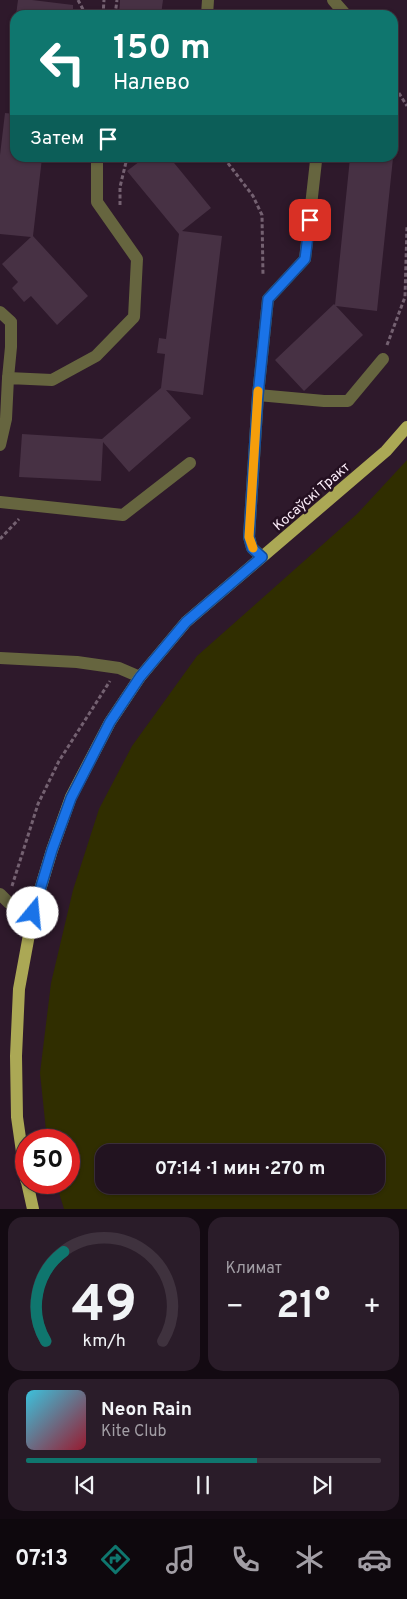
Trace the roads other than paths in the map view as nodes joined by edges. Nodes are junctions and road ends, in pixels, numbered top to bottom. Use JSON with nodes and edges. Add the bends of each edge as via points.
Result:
{"nodes":[{"id":1,"x":333,"y":0,"type":"edge"},
{"id":2,"x":342,"y":10,"type":"edge"},
{"id":3,"x":97,"y":162,"type":"edge"},
{"id":4,"x":316,"y":162,"type":"edge"},
{"id":5,"x":0,"y":312,"type":"edge"},
{"id":6,"x":384,"y":359,"type":"road end"},
{"id":7,"x":8,"y":378,"type":"junction"},
{"id":8,"x":258,"y":395,"type":"junction"},
{"id":9,"x":407,"y":427,"type":"edge"},
{"id":10,"x":0,"y":445,"type":"edge"},
{"id":11,"x":190,"y":463,"type":"dead end"},
{"id":12,"x":0,"y":502,"type":"edge"},
{"id":13,"x":262,"y":557,"type":"junction"},
{"id":14,"x":0,"y":658,"type":"edge"},
{"id":15,"x":140,"y":677,"type":"junction"},
{"id":16,"x":3,"y":897,"type":"edge"},
{"id":17,"x":33,"y":913,"type":"junction"},
{"id":18,"x":19,"y":1129,"type":"edge"},
{"id":19,"x":29,"y":1194,"type":"edge"},
{"id":20,"x":33,"y":1209,"type":"edge"}],
"edges":[{"from":1,"to":2,"type":"lane"},
{"from":3,"to":7,"type":"lane","via":[[98,202],[137,259],[134,317],[96,356],[52,380]]},
{"from":4,"to":8,"type":"lane","via":[[305,259],[268,299]]},
{"from":5,"to":7,"type":"lane","via":[[10,322]]},
{"from":6,"to":8,"type":"lane","via":[[348,401]]},
{"from":7,"to":10,"type":"lane","via":[[6,419]]},
{"from":8,"to":13,"type":"lane","via":[[249,537],[252,548]]},
{"from":9,"to":13,"type":"main road","name":"Косаўскі Тракт","via":[[386,451]]},
{"from":11,"to":12,"type":"lane","via":[[123,516]]},
{"from":13,"to":15,"type":"main road","name":"Косаўскі Тракт","via":[[186,622]]},
{"from":14,"to":15,"type":"lane","via":[[77,662],[119,668]]},
{"from":15,"to":17,"type":"main road","name":"Косаўскі Тракт","via":[[110,722],[71,798]]},
{"from":16,"to":17,"type":"lane"},
{"from":17,"to":18,"type":"main road","name":"Косаўскі Тракт","via":[[19,989],[16,1056]]},
{"from":19,"to":20,"type":"main road","name":"Косаўскі Тракт"}]}
